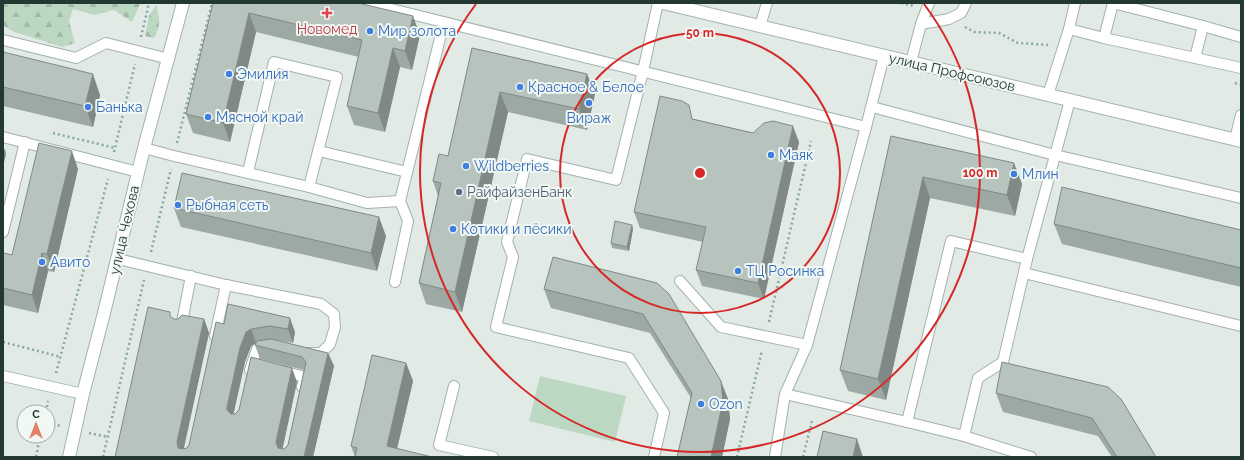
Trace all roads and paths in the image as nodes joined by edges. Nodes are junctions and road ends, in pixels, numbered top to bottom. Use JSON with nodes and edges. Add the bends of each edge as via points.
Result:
{"nodes":[{"id":1,"x":149,"y":3,"type":"edge"},
{"id":2,"x":183,"y":3,"type":"edge"},
{"id":3,"x":212,"y":3,"type":"edge"},
{"id":4,"x":367,"y":3,"type":"edge"},
{"id":5,"x":658,"y":3,"type":"edge"},
{"id":6,"x":663,"y":3,"type":"edge"},
{"id":7,"x":767,"y":3,"type":"edge"},
{"id":8,"x":929,"y":3,"type":"edge"},
{"id":9,"x":966,"y":3,"type":"edge"},
{"id":10,"x":1075,"y":3,"type":"edge"},
{"id":11,"x":949,"y":19,"type":"junction"},
{"id":12,"x":444,"y":22,"type":"junction"},
{"id":13,"x":921,"y":24,"type":"junction"},
{"id":14,"x":760,"y":26,"type":"junction"},
{"id":15,"x":1203,"y":26,"type":"junction"},
{"id":16,"x":1069,"y":29,"type":"junction"},
{"id":17,"x":1241,"y":37,"type":"edge"},
{"id":18,"x":1104,"y":38,"type":"junction"},
{"id":19,"x":3,"y":40,"type":"edge"},
{"id":20,"x":1064,"y":45,"type":"junction"},
{"id":21,"x":138,"y":52,"type":"junction"},
{"id":22,"x":884,"y":56,"type":"junction"},
{"id":23,"x":1195,"y":58,"type":"junction"},
{"id":24,"x":169,"y":59,"type":"junction"},
{"id":25,"x":911,"y":62,"type":"junction"},
{"id":26,"x":1241,"y":68,"type":"edge"},
{"id":27,"x":643,"y":71,"type":"junction"},
{"id":28,"x":1048,"y":95,"type":"junction"},
{"id":29,"x":1070,"y":100,"type":"junction"},
{"id":30,"x":872,"y":107,"type":"junction"},
{"id":31,"x":1241,"y":115,"type":"edge"},
{"id":32,"x":866,"y":126,"type":"junction"},
{"id":33,"x":48,"y":132,"type":"dead end"},
{"id":34,"x":3,"y":136,"type":"edge"},
{"id":35,"x":1238,"y":140,"type":"edge"},
{"id":36,"x":26,"y":142,"type":"junction"},
{"id":37,"x":811,"y":142,"type":"dead end"},
{"id":38,"x":115,"y":148,"type":"junction"},
{"id":39,"x":144,"y":148,"type":"junction"},
{"id":40,"x":319,"y":150,"type":"junction"},
{"id":41,"x":1055,"y":155,"type":"junction"},
{"id":42,"x":174,"y":156,"type":"junction"},
{"id":43,"x":111,"y":165,"type":"junction"},
{"id":44,"x":138,"y":172,"type":"junction"},
{"id":45,"x":248,"y":172,"type":"junction"},
{"id":46,"x":407,"y":172,"type":"junction"},
{"id":47,"x":309,"y":187,"type":"junction"},
{"id":48,"x":1241,"y":198,"type":"edge"},
{"id":49,"x":400,"y":201,"type":"junction"},
{"id":50,"x":3,"y":232,"type":"edge"},
{"id":51,"x":118,"y":259,"type":"junction"},
{"id":52,"x":1027,"y":260,"type":"junction"},
{"id":53,"x":147,"y":266,"type":"junction"},
{"id":54,"x":1024,"y":273,"type":"junction"},
{"id":55,"x":191,"y":276,"type":"junction"},
{"id":56,"x":680,"y":281,"type":"dead end"},
{"id":57,"x":395,"y":282,"type":"dead end"},
{"id":58,"x":226,"y":285,"type":"junction"},
{"id":59,"x":1241,"y":326,"type":"edge"},
{"id":60,"x":181,"y":328,"type":"edge"},
{"id":61,"x":765,"y":336,"type":"junction"},
{"id":62,"x":3,"y":342,"type":"edge"},
{"id":63,"x":213,"y":343,"type":"edge"},
{"id":64,"x":806,"y":345,"type":"junction"},
{"id":65,"x":276,"y":346,"type":"edge"},
{"id":66,"x":301,"y":352,"type":"edge"},
{"id":67,"x":61,"y":357,"type":"junction"},
{"id":68,"x":274,"y":369,"type":"edge"},
{"id":69,"x":3,"y":376,"type":"edge"},
{"id":70,"x":248,"y":378,"type":"edge"},
{"id":71,"x":454,"y":386,"type":"dead end"},
{"id":72,"x":51,"y":388,"type":"junction"},
{"id":73,"x":83,"y":394,"type":"junction"},
{"id":74,"x":785,"y":394,"type":"junction"},
{"id":75,"x":300,"y":399,"type":"edge"},
{"id":76,"x":48,"y":404,"type":"edge"},
{"id":77,"x":812,"y":421,"type":"dead end"},
{"id":78,"x":907,"y":422,"type":"junction"},
{"id":79,"x":964,"y":436,"type":"junction"},
{"id":80,"x":38,"y":444,"type":"edge"},
{"id":81,"x":36,"y":457,"type":"edge"},
{"id":82,"x":69,"y":457,"type":"edge"},
{"id":83,"x":103,"y":457,"type":"edge"},
{"id":84,"x":493,"y":457,"type":"edge"},
{"id":85,"x":654,"y":457,"type":"edge"},
{"id":86,"x":737,"y":457,"type":"edge"},
{"id":87,"x":774,"y":457,"type":"edge"},
{"id":88,"x":803,"y":457,"type":"edge"},
{"id":89,"x":1031,"y":457,"type":"edge"}],
"edges":[{"from":1,"to":21,"type":"path"},
{"from":2,"to":24,"type":"main road","name":"улица Чехова"},
{"from":3,"to":42,"type":"path"},
{"from":4,"to":12,"type":"lane"},
{"from":5,"to":27,"type":"lane"},
{"from":6,"to":14,"type":"main road","name":"улица Профсоюзов"},
{"from":7,"to":14,"type":"lane"},
{"from":8,"to":13,"type":"lane"},
{"from":9,"to":11,"type":"lane","via":[[961,13]]},
{"from":10,"to":16,"type":"lane"},
{"from":11,"to":13,"type":"lane"},
{"from":11,"to":20,"type":"path","via":[[974,32],[999,33],[1018,43]]},
{"from":12,"to":27,"type":"lane"},
{"from":12,"to":46,"type":"lane"},
{"from":13,"to":25,"type":"lane"},
{"from":14,"to":22,"type":"main road","name":"улица Профсоюзов"},
{"from":15,"to":17,"type":"lane"},
{"from":15,"to":18,"type":"lane","via":[[1113,3]]},
{"from":15,"to":23,"type":"lane"},
{"from":16,"to":18,"type":"lane"},
{"from":16,"to":20,"type":"lane"},
{"from":18,"to":23,"type":"lane"},
{"from":19,"to":21,"type":"lane","via":[[76,58],[106,43]]},
{"from":20,"to":28,"type":"lane"},
{"from":21,"to":24,"type":"lane"},
{"from":21,"to":38,"type":"path"},
{"from":22,"to":25,"type":"main road","name":"улица Профсоюзов"},
{"from":22,"to":30,"type":"lane"},
{"from":23,"to":26,"type":"lane"},
{"from":24,"to":39,"type":"main road","name":"улица Чехова"},
{"from":25,"to":28,"type":"main road","name":"улица Профсоюзов"},
{"from":27,"to":32,"type":"lane"},
{"from":27,"to":85,"type":"lane","via":[[616,180],[528,159],[507,242],[513,257],[496,326],[629,358],[664,413]]},
{"from":28,"to":29,"type":"main road","name":"улица Профсоюзов"},
{"from":29,"to":35,"type":"main road","name":"улица Профсоюзов"},
{"from":29,"to":41,"type":"lane"},
{"from":30,"to":32,"type":"lane"},
{"from":30,"to":41,"type":"lane"},
{"from":31,"to":35,"type":"lane"},
{"from":32,"to":64,"type":"lane"},
{"from":33,"to":38,"type":"path"},
{"from":34,"to":36,"type":"lane"},
{"from":36,"to":43,"type":"lane"},
{"from":36,"to":50,"type":"lane"},
{"from":37,"to":61,"type":"path"},
{"from":38,"to":43,"type":"path"},
{"from":39,"to":42,"type":"lane"},
{"from":39,"to":44,"type":"main road","name":"улица Чехова"},
{"from":40,"to":45,"type":"lane","via":[[337,77],[274,62]]},
{"from":40,"to":46,"type":"lane"},
{"from":40,"to":47,"type":"lane"},
{"from":41,"to":48,"type":"lane"},
{"from":41,"to":52,"type":"lane"},
{"from":42,"to":45,"type":"lane"},
{"from":42,"to":53,"type":"path"},
{"from":43,"to":44,"type":"lane"},
{"from":43,"to":67,"type":"path"},
{"from":44,"to":51,"type":"main road","name":"улица Чехова"},
{"from":45,"to":47,"type":"lane"},
{"from":46,"to":49,"type":"lane"},
{"from":47,"to":49,"type":"lane","via":[[367,203]]},
{"from":49,"to":57,"type":"lane","via":[[408,221]]},
{"from":51,"to":53,"type":"lane"},
{"from":51,"to":73,"type":"main road","name":"улица Чехова"},
{"from":52,"to":54,"type":"lane"},
{"from":52,"to":78,"type":"lane","via":[[951,241]]},
{"from":53,"to":55,"type":"lane"},
{"from":53,"to":83,"type":"path"},
{"from":54,"to":59,"type":"lane"},
{"from":54,"to":79,"type":"lane","via":[[1003,362],[978,378]]},
{"from":55,"to":58,"type":"lane"},
{"from":55,"to":60,"type":"lane"},
{"from":56,"to":61,"type":"lane","via":[[721,326]]},
{"from":58,"to":63,"type":"lane"},
{"from":58,"to":66,"type":"lane","via":[[321,304],[334,314],[335,326],[330,344],[321,353]]},
{"from":61,"to":64,"type":"lane"},
{"from":61,"to":86,"type":"path"},
{"from":62,"to":67,"type":"path"},
{"from":64,"to":74,"type":"lane"},
{"from":65,"to":70,"type":"lane","via":[[257,349],[255,364]]},
{"from":67,"to":72,"type":"path"},
{"from":68,"to":75,"type":"lane","via":[[305,377]]},
{"from":69,"to":72,"type":"lane"},
{"from":71,"to":84,"type":"lane","via":[[439,445]]},
{"from":72,"to":73,"type":"lane"},
{"from":72,"to":76,"type":"path"},
{"from":73,"to":82,"type":"main road","name":"улица Чехова"},
{"from":74,"to":78,"type":"lane"},
{"from":74,"to":87,"type":"lane"},
{"from":77,"to":88,"type":"path"},
{"from":78,"to":79,"type":"lane"},
{"from":79,"to":89,"type":"lane"},
{"from":80,"to":81,"type":"path"}]}
